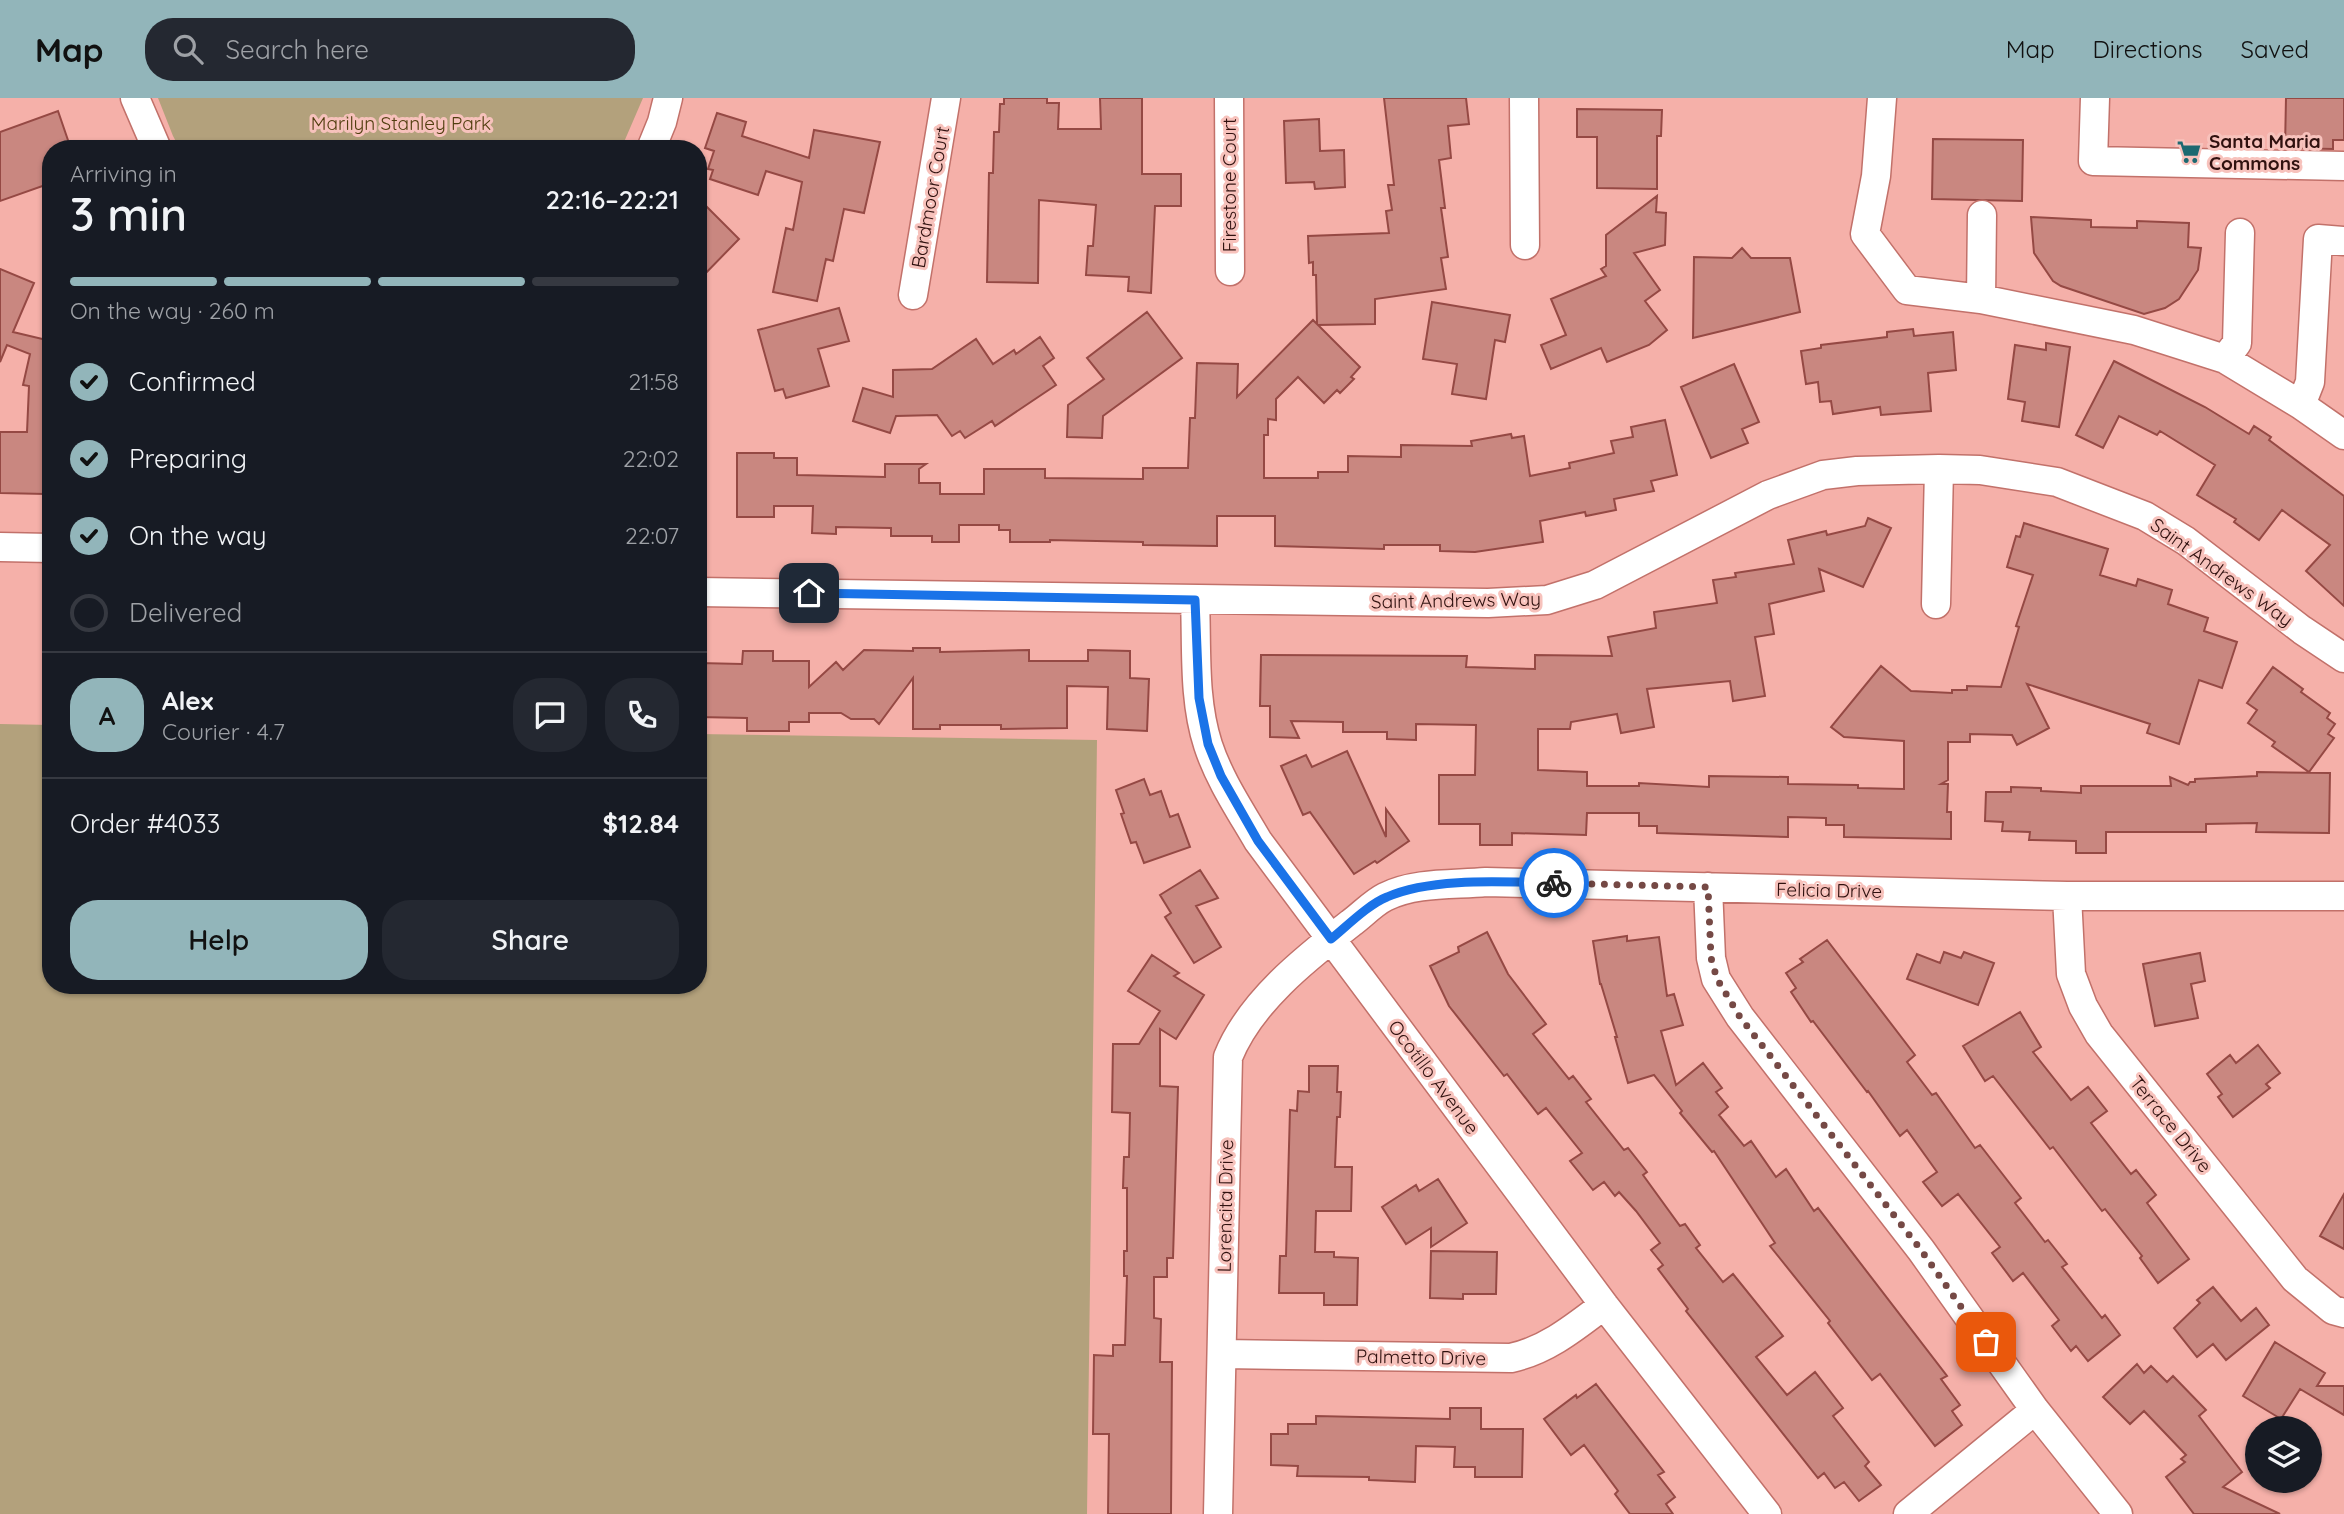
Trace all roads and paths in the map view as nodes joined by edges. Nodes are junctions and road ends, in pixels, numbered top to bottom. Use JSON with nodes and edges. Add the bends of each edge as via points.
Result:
{"nodes":[{"id":1,"x":135,"y":98,"type":"edge"},
{"id":2,"x":668,"y":98,"type":"edge"},
{"id":3,"x":947,"y":98,"type":"edge"},
{"id":4,"x":1229,"y":98,"type":"edge"},
{"id":5,"x":1524,"y":98,"type":"edge"},
{"id":6,"x":1882,"y":98,"type":"edge"},
{"id":7,"x":2095,"y":98,"type":"edge"},
{"id":8,"x":153,"y":140,"type":"edge"},
{"id":9,"x":655,"y":140,"type":"edge"},
{"id":10,"x":2344,"y":166,"type":"edge"},
{"id":11,"x":1982,"y":215,"type":"dead end"},
{"id":12,"x":2241,"y":233,"type":"dead end"},
{"id":13,"x":2344,"y":241,"type":"edge"},
{"id":14,"x":1525,"y":245,"type":"dead end"},
{"id":15,"x":1230,"y":271,"type":"dead end"},
{"id":16,"x":913,"y":295,"type":"dead end"},
{"id":17,"x":1981,"y":299,"type":"junction"},
{"id":18,"x":2225,"y":359,"type":"junction"},
{"id":19,"x":2301,"y":405,"type":"junction"},
{"id":20,"x":2344,"y":435,"type":"edge"},
{"id":21,"x":1939,"y":468,"type":"junction"},
{"id":22,"x":0,"y":547,"type":"edge"},
{"id":23,"x":42,"y":548,"type":"edge"},
{"id":24,"x":707,"y":592,"type":"edge"},
{"id":25,"x":1195,"y":600,"type":"junction"},
{"id":26,"x":1936,"y":604,"type":"dead end"},
{"id":27,"x":2344,"y":658,"type":"edge"},
{"id":28,"x":1708,"y":887,"type":"junction"},
{"id":29,"x":2067,"y":896,"type":"junction"},
{"id":30,"x":2344,"y":896,"type":"edge"},
{"id":31,"x":1331,"y":939,"type":"junction"},
{"id":32,"x":1604,"y":1306,"type":"junction"},
{"id":33,"x":2344,"y":1313,"type":"edge"},
{"id":34,"x":1223,"y":1354,"type":"junction"},
{"id":35,"x":2035,"y":1410,"type":"junction"},
{"id":36,"x":1218,"y":1514,"type":"edge"},
{"id":37,"x":1767,"y":1514,"type":"edge"},
{"id":38,"x":1908,"y":1514,"type":"edge"},
{"id":39,"x":2118,"y":1514,"type":"edge"}],
"edges":[{"from":1,"to":8,"type":"street"},
{"from":2,"to":9,"type":"street"},
{"from":3,"to":16,"type":"street","name":"Bardmoor Court"},
{"from":4,"to":15,"type":"street","name":"Firestone Court"},
{"from":5,"to":14,"type":"street"},
{"from":6,"to":17,"type":"street","via":[[1876,176],[1865,234],[1907,290]]},
{"from":7,"to":10,"type":"street","via":[[2093,161]]},
{"from":11,"to":17,"type":"street"},
{"from":12,"to":18,"type":"street","via":[[2237,343]]},
{"from":13,"to":19,"type":"street","via":[[2318,239],[2310,382]]},
{"from":17,"to":18,"type":"street","via":[[2134,330]]},
{"from":18,"to":19,"type":"street"},
{"from":19,"to":20,"type":"street"},
{"from":21,"to":25,"type":"street","name":"Saint Andrews Way","via":[[1824,475],[1768,495],[1595,584],[1547,600]]},
{"from":21,"to":26,"type":"street"},
{"from":21,"to":27,"type":"street","name":"Saint Andrews Way","via":[[2057,482],[2145,516]]},
{"from":22,"to":23,"type":"street"},
{"from":24,"to":25,"type":"street","name":"Saint Andrews Way"},
{"from":25,"to":31,"type":"street","name":"Ocotillo Avenue","via":[[1199,698],[1208,744],[1258,841]]},
{"from":28,"to":29,"type":"street","name":"Felicia Drive"},
{"from":28,"to":31,"type":"street","name":"Felicia Drive","via":[[1486,882],[1412,888],[1384,898]]},
{"from":28,"to":35,"type":"street","via":[[1711,958],[1717,979],[1740,1017],[1921,1250]]},
{"from":29,"to":30,"type":"street","name":"Felicia Drive"},
{"from":29,"to":33,"type":"street","name":"Terrace Drive","via":[[2071,974],[2099,1034],[2295,1279],[2333,1310]]},
{"from":31,"to":32,"type":"street","name":"Ocotillo Avenue"},
{"from":31,"to":34,"type":"street","name":"Lorencita Drive","via":[[1271,992],[1237,1035],[1228,1057]]},
{"from":32,"to":34,"type":"street","name":"Palmetto Drive","via":[[1532,1354],[1511,1358]]},
{"from":32,"to":37,"type":"street","name":"Ocotillo Avenue"},
{"from":34,"to":36,"type":"street","name":"Lorencita Drive"},
{"from":35,"to":38,"type":"street"},
{"from":35,"to":39,"type":"street"}]}
